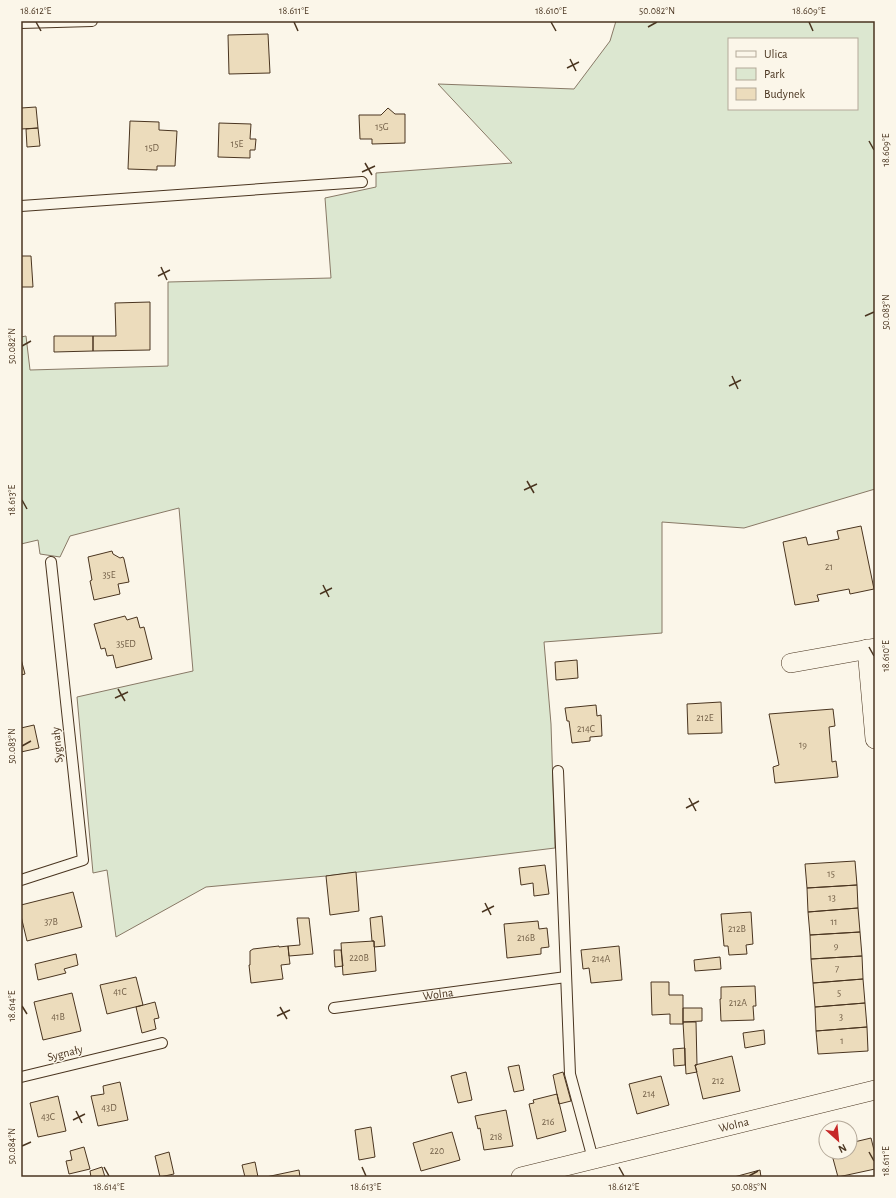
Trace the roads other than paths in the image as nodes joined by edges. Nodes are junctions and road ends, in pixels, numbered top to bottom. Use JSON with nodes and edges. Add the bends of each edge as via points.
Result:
{"nodes":[{"id":1,"x":92,"y":21,"type":"edge"},
{"id":2,"x":21,"y":23,"type":"edge"},
{"id":3,"x":362,"y":182,"type":"dead end"},
{"id":4,"x":21,"y":206,"type":"edge"},
{"id":5,"x":50,"y":562,"type":"dead end"},
{"id":6,"x":871,"y":648,"type":"edge"},
{"id":7,"x":791,"y":664,"type":"dead end"},
{"id":8,"x":875,"y":739,"type":"edge"},
{"id":9,"x":558,"y":770,"type":"dead end"},
{"id":10,"x":21,"y":880,"type":"edge"},
{"id":11,"x":566,"y":977,"type":"junction"},
{"id":12,"x":334,"y":1008,"type":"dead end"},
{"id":13,"x":162,"y":1043,"type":"dead end"},
{"id":14,"x":21,"y":1077,"type":"edge"},
{"id":15,"x":875,"y":1090,"type":"edge"},
{"id":16,"x":593,"y":1159,"type":"junction"},
{"id":17,"x":522,"y":1177,"type":"edge"}],
"edges":[{"from":1,"to":2,"type":"lane"},
{"from":3,"to":4,"type":"lane"},
{"from":5,"to":10,"type":"lane","name":"Sygnały","via":[[83,860]]},
{"from":6,"to":7,"type":"street"},
{"from":6,"to":8,"type":"street"},
{"from":9,"to":11,"type":"lane"},
{"from":11,"to":12,"type":"lane","name":"Wolna"},
{"from":11,"to":16,"type":"lane","via":[[570,1074]]},
{"from":13,"to":14,"type":"lane","name":"Sygnały"},
{"from":15,"to":16,"type":"street","name":"Wolna"},
{"from":16,"to":17,"type":"street","name":"Wolna"}]}
